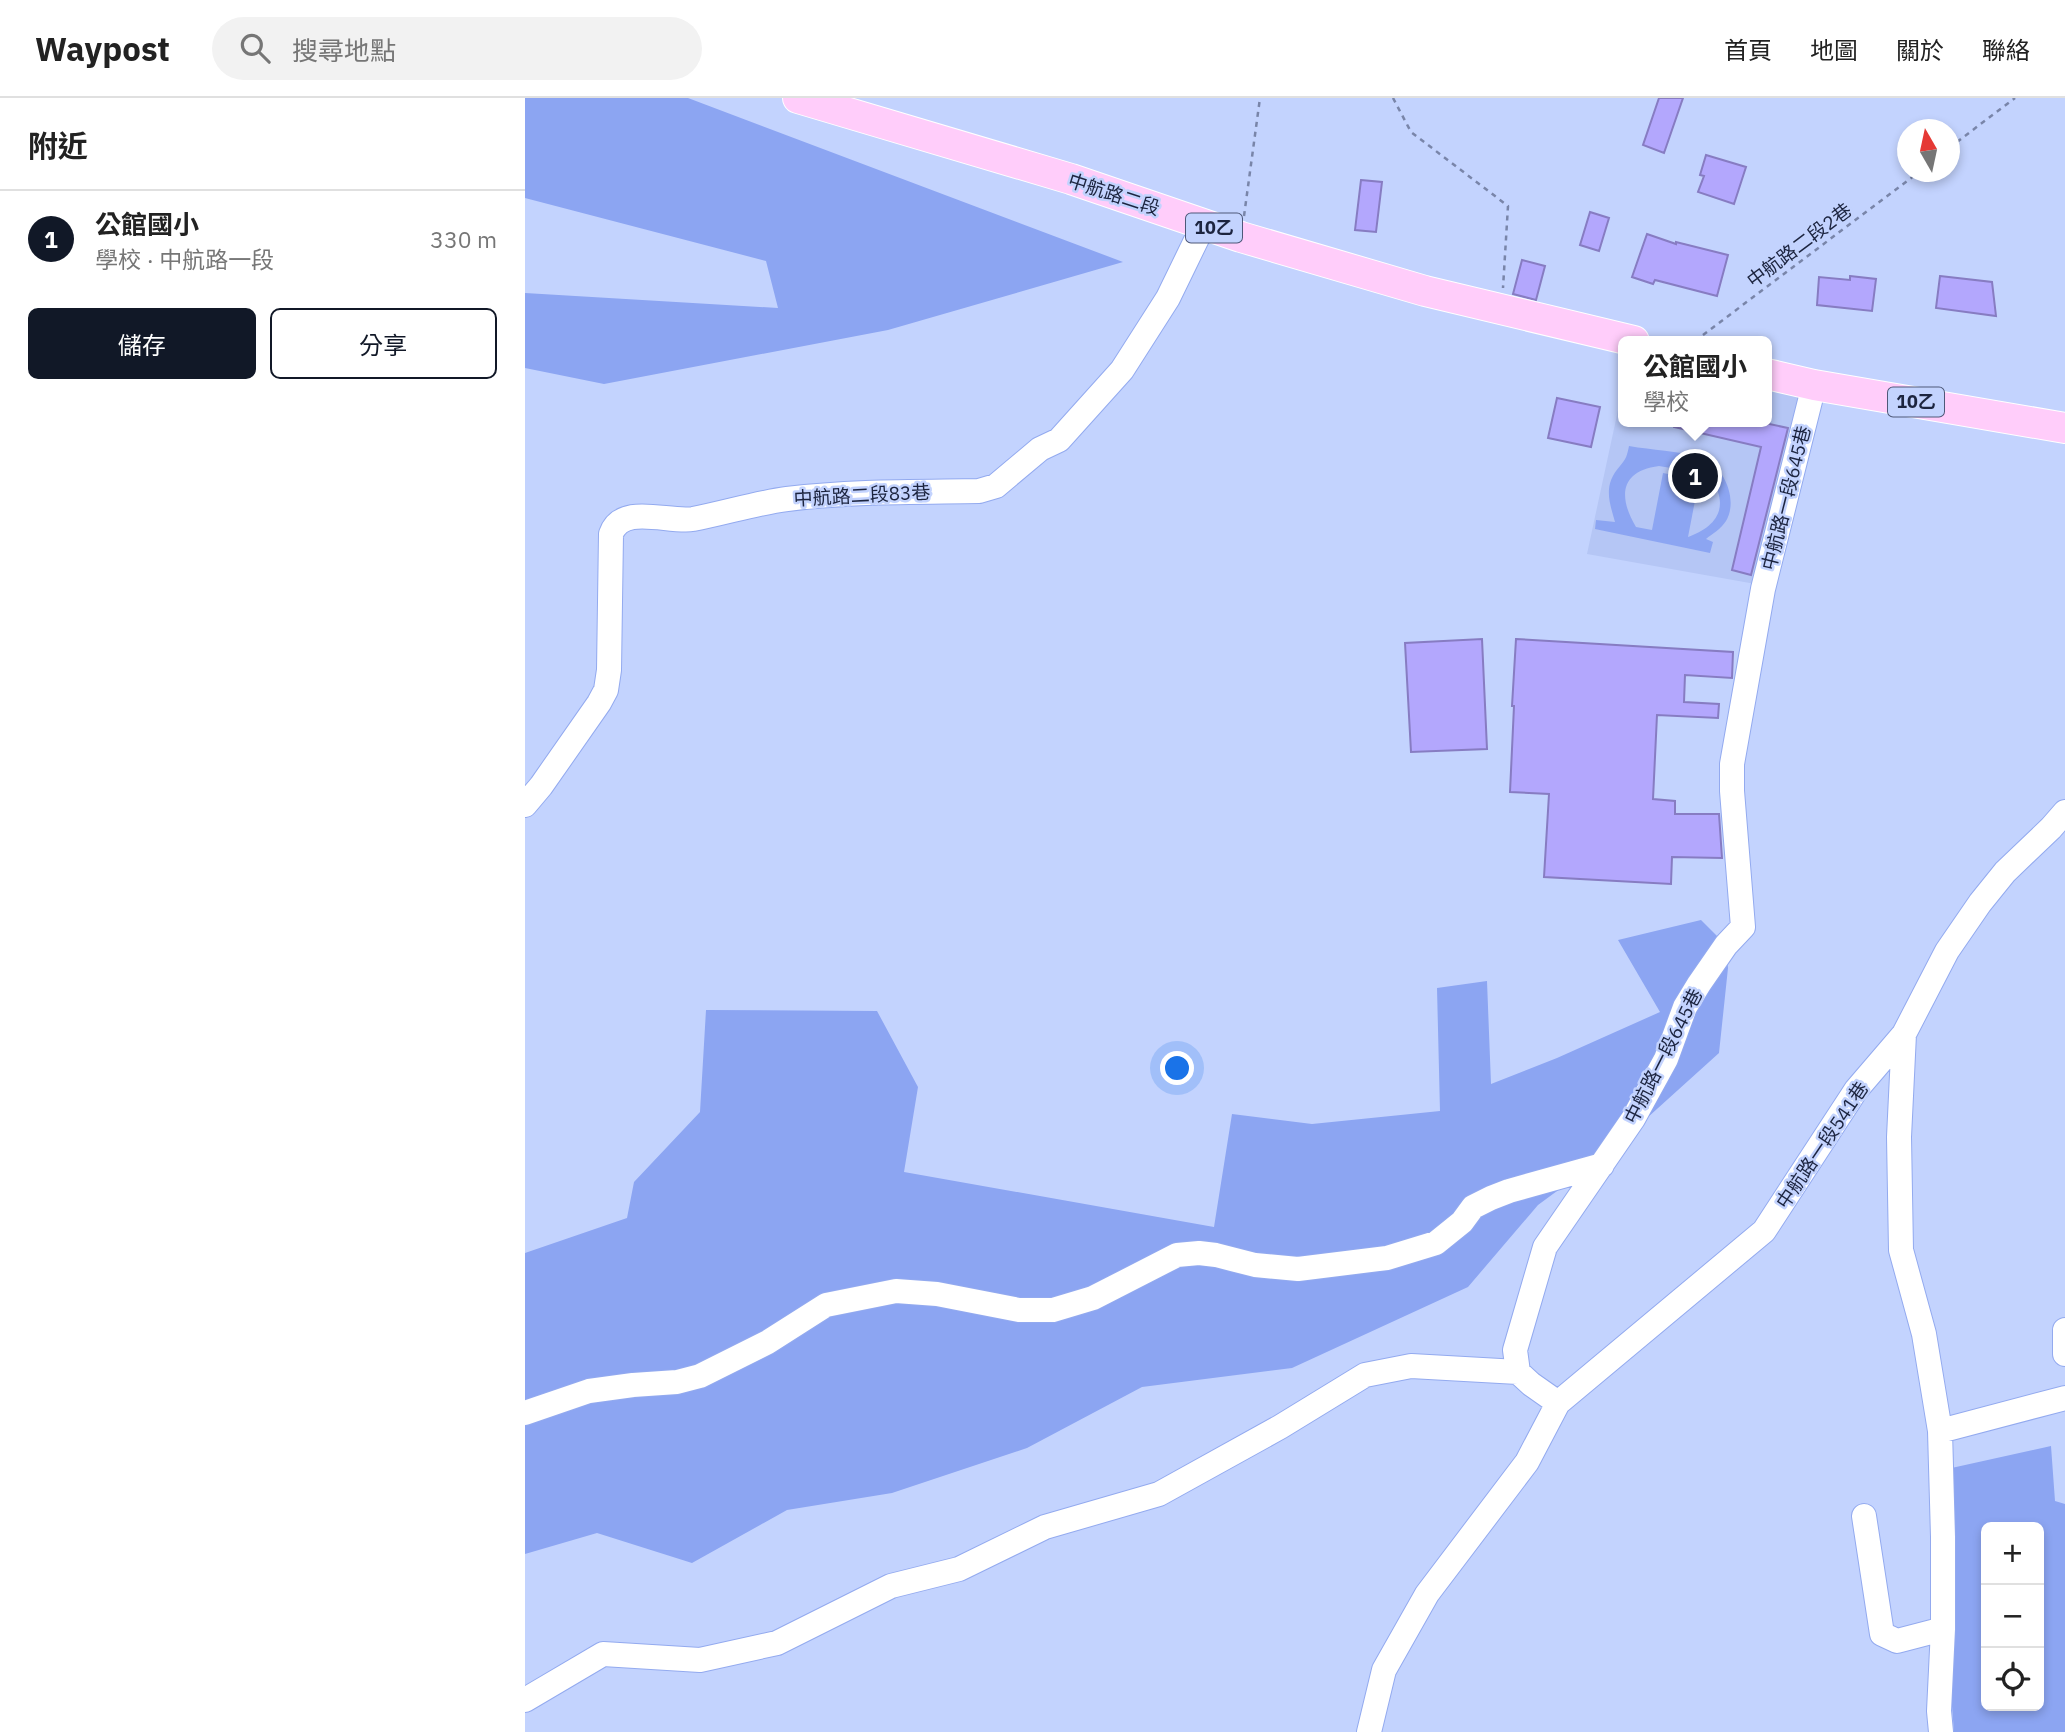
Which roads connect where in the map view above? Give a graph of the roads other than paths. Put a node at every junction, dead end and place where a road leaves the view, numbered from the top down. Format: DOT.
graph roads {
  1 [pos="798,98"];
  2 [pos="1204,224"];
  3 [pos="1618,337"];
  4 [pos="1772,375"];
  5 [pos="1814,385"];
  6 [pos="2065,428"];
  7 [pos="525,805"];
  8 [pos="2065,812"];
  9 [pos="1904,1034"];
  10 [pos="1602,1165"];
  11 [pos="2065,1330"];
  12 [pos="2065,1354"];
  13 [pos="1518,1371"];
  14 [pos="2065,1398"];
  15 [pos="1557,1403"];
  16 [pos="525,1413"];
  17 [pos="1940,1431"];
  18 [pos="1864,1516"];
  19 [pos="1943,1629"];
  20 [pos="525,1700"];
  21 [pos="1369,1732"];
  22 [pos="1941,1732"];
  1 -- 2 [label="main road, 中航路二段 / 10乙"];
  2 -- 3 [label="main road, 中航路二段 / 10乙"];
  2 -- 7 [label="lane, 中航路二段83巷"];
  4 -- 5 [label="main road, 10乙"];
  5 -- 6 [label="main road, 10乙"];
  5 -- 10 [label="lane, 中航路一段645巷"];
  8 -- 9 [label="lane, 中航路一段541巷"];
  9 -- 15 [label="lane, 中航路一段541巷"];
  9 -- 17 [label="lane"];
  10 -- 13 [label="lane, 中航路一段645巷"];
  10 -- 16 [label="lane"];
  11 -- 12 [label="lane"];
  13 -- 15 [label="lane"];
  13 -- 20 [label="lane"];
  14 -- 17 [label="lane"];
  15 -- 21 [label="lane"];
  17 -- 19 [label="lane"];
  18 -- 19 [label="lane"];
  19 -- 22 [label="lane"];
}
